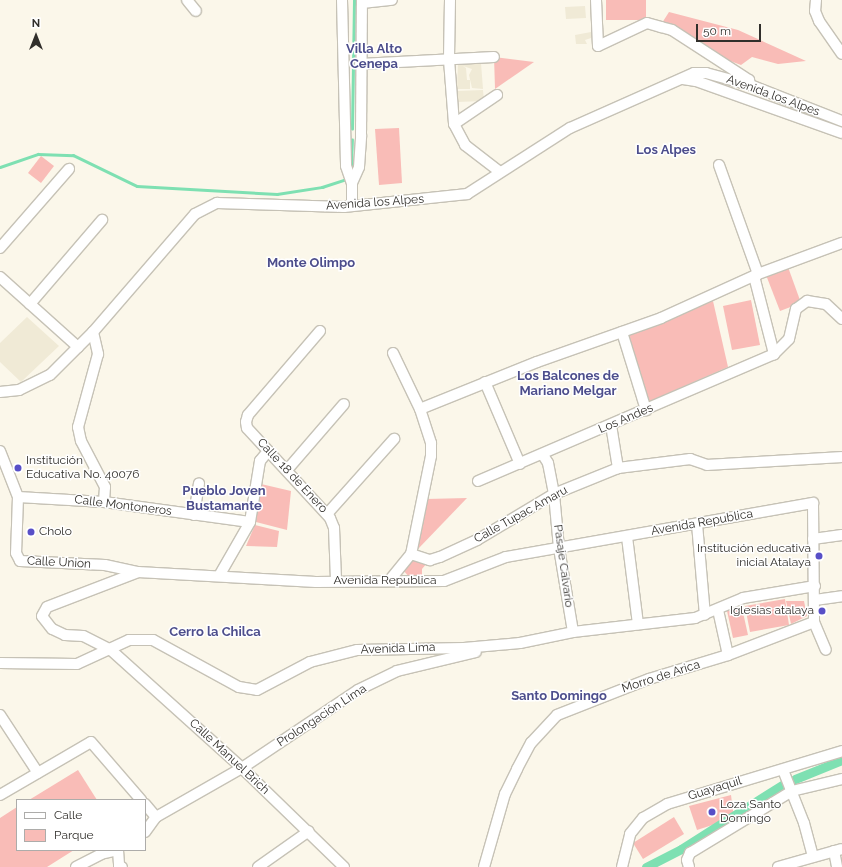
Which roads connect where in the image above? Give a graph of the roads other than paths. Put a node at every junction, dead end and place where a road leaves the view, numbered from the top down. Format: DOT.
graph roads {
  1 [pos="187,0"];
  2 [pos="342,0"];
  3 [pos="392,0"];
  4 [pos="450,0"];
  5 [pos="596,0"];
  6 [pos="816,0"];
  7 [pos="362,1"];
  8 [pos="196,12"];
  9 [pos="842,54"];
  10 [pos="494,58"];
  11 [pos="449,60"];
  12 [pos="360,64"];
  13 [pos="680,79"];
  14 [pos="750,85"];
  15 [pos="497,95"];
  16 [pos="842,121"];
  17 [pos="454,124"];
  18 [pos="842,133"];
  19 [pos="719,165"];
  20 [pos="69,169"];
  21 [pos="500,172"];
  22 [pos="349,177"];
  23 [pos="352,206"];
  24 [pos="102,220"];
  25 [pos="842,243"];
  26 [pos="0,248"];
  27 [pos="756,275"];
  28 [pos="0,277"];
  29 [pos="30,304"];
  30 [pos="842,319"];
  31 [pos="93,332"];
  32 [pos="320,332"];
  33 [pos="622,332"];
  34 [pos="78,347"];
  35 [pos="393,353"];
  36 [pos="774,354"];
  37 [pos="485,382"];
  38 [pos="0,392"];
  39 [pos="344,404"];
  40 [pos="420,409"];
  41 [pos="646,410"];
  42 [pos="611,425"];
  43 [pos="394,439"];
  44 [pos="0,450"];
  45 [pos="268,451"];
  46 [pos="542,455"];
  47 [pos="842,457"];
  48 [pos="520,464"];
  49 [pos="618,468"];
  50 [pos="287,470"];
  51 [pos="478,481"];
  52 [pos="199,483"];
  53 [pos="554,494"];
  54 [pos="18,497"];
  55 [pos="104,502"];
  56 [pos="327,514"];
  57 [pos="194,515"];
  58 [pos="250,522"];
  59 [pos="697,524"];
  60 [pos="842,535"];
  61 [pos="627,537"];
  62 [pos="812,539"];
  63 [pos="559,548"];
  64 [pos="411,554"];
  65 [pos="138,572"];
  66 [pos="219,576"];
  67 [pos="336,581"];
  68 [pos="390,581"];
  69 [pos="815,586"];
  70 [pos="842,596"];
  71 [pos="815,600"];
  72 [pos="718,610"];
  73 [pos="705,615"];
  74 [pos="814,622"];
  75 [pos="638,624"];
  76 [pos="573,632"];
  77 [pos="520,643"];
  78 [pos="112,650"];
  79 [pos="826,650"];
  80 [pos="728,655"];
  81 [pos="0,663"];
  82 [pos="0,715"];
  83 [pos="842,752"];
  84 [pos="242,768"];
  85 [pos="783,770"];
  86 [pos="38,773"];
  87 [pos="842,779"];
  88 [pos="792,791"];
  89 [pos="0,795"];
  90 [pos="140,799"];
  91 [pos="146,805"];
  92 [pos="156,817"];
  93 [pos="146,831"];
  94 [pos="309,831"];
  95 [pos="838,850"];
  96 [pos="114,851"];
  97 [pos="118,851"];
  98 [pos="813,857"];
  99 [pos="76,867"];
  100 [pos="120,867"];
  101 [pos="258,867"];
  102 [pos="344,867"];
  103 [pos="484,867"];
  104 [pos="622,867"];
  105 [pos="689,867"];
  106 [pos="778,867"];
  107 [pos="837,867"];
  1 -- 8 [label="street"];
  2 -- 22 [label="street"];
  3 -- 7 [label="street"];
  4 -- 11 [label="street"];
  5 -- 14 [label="street"];
  6 -- 9 [label="street"];
  7 -- 12 [label="street"];
  10 -- 11 [label="street"];
  11 -- 12 [label="street"];
  11 -- 17 [label="street"];
  12 -- 22 [label="street"];
  13 -- 14 [label="street, Avenida los Alpes"];
  13 -- 18 [label="street, Avenida los Alpes"];
  13 -- 21 [label="street, Avenida los Alpes"];
  14 -- 16 [label="street, Avenida los Alpes"];
  15 -- 17 [label="street"];
  17 -- 21 [label="street"];
  19 -- 27 [label="street"];
  20 -- 26 [label="street"];
  21 -- 23 [label="street, Avenida los Alpes"];
  22 -- 23 [label="street"];
  23 -- 31 [label="street, Avenida los Alpes"];
  24 -- 29 [label="street"];
  25 -- 27 [label="street"];
  27 -- 33 [label="street"];
  27 -- 36 [label="street"];
  28 -- 29 [label="street"];
  29 -- 34 [label="street"];
  30 -- 36 [label="street, Los Andes"];
  31 -- 34 [label="street, Avenida los Alpes"];
  31 -- 55 [label="street"];
  32 -- 45 [label="street, Calle 18 de Enero"];
  33 -- 37 [label="street"];
  33 -- 41 [label="street"];
  34 -- 38 [label="street, Avenida los Alpes"];
  35 -- 40 [label="street"];
  36 -- 41 [label="street, Los Andes"];
  37 -- 40 [label="street"];
  37 -- 48 [label="street"];
  39 -- 50 [label="street"];
  40 -- 64 [label="street"];
  41 -- 42 [label="street, Los Andes"];
  42 -- 46 [label="street, Los Andes"];
  42 -- 49 [label="street"];
  43 -- 56 [label="street"];
  44 -- 54 [label="street"];
  45 -- 50 [label="street, Calle 18 de Enero"];
  45 -- 58 [label="street"];
  46 -- 48 [label="street, Los Andes"];
  46 -- 53 [label="street, Pasaje Calvario"];
  47 -- 49 [label="street, Calle Tupac Amaru"];
  48 -- 51 [label="street, Los Andes"];
  49 -- 53 [label="street, Calle Tupac Amaru"];
  50 -- 56 [label="street, Calle 18 de Enero"];
  52 -- 57 [label="street"];
  53 -- 63 [label="street, Pasaje Calvario"];
  53 -- 64 [label="street, Calle Tupac Amaru"];
  54 -- 55 [label="street, Calle Montoneros"];
  54 -- 65 [label="street, Calle Union"];
  55 -- 57 [label="street, Calle Montoneros"];
  56 -- 67 [label="street, Calle 18 de Enero"];
  57 -- 58 [label="street, Calle Montoneros"];
  58 -- 66 [label="street"];
  59 -- 61 [label="street, Avenida Republica"];
  59 -- 62 [label="street, Avenida Republica"];
  59 -- 73 [label="street"];
  60 -- 62 [label="street"];
  61 -- 63 [label="street, Avenida Republica"];
  61 -- 75 [label="street"];
  62 -- 69 [label="street"];
  63 -- 68 [label="street, Avenida Republica"];
  63 -- 76 [label="street, Pasaje Calvario"];
  64 -- 68 [label="street"];
  65 -- 66 [label="street, Avenida Republica"];
  65 -- 78 [label="street, Avenida Republica"];
  66 -- 67 [label="street, Avenida Republica"];
  67 -- 68 [label="street, Avenida Republica"];
  69 -- 71 [label="street"];
  69 -- 72 [label="street, Avenida Lima"];
  70 -- 71 [label="street"];
  71 -- 74 [label="street"];
  72 -- 73 [label="street, Avenida Lima"];
  72 -- 80 [label="street"];
  73 -- 75 [label="street, Avenida Lima"];
  74 -- 79 [label="street"];
  74 -- 80 [label="street, Morro de Arica"];
  75 -- 76 [label="street, Avenida Lima"];
  76 -- 77 [label="street, Avenida Lima"];
  77 -- 78 [label="street, Avenida Lima"];
  77 -- 84 [label="street, Prolongación Lima"];
  78 -- 81 [label="street, Avenida Lima"];
  78 -- 84 [label="street, Calle Manuel Brich"];
  80 -- 103 [label="street, Morro de Arica"];
  82 -- 86 [label="street"];
  83 -- 85 [label="street, Guayaquil"];
  84 -- 92 [label="street, Prolongación Lima"];
  84 -- 94 [label="street, Calle Manuel Brich"];
  85 -- 88 [label="street"];
  85 -- 104 [label="street, Guayaquil"];
  86 -- 89 [label="street"];
  86 -- 90 [label="street"];
  87 -- 88 [label="street"];
  88 -- 98 [label="street"];
  88 -- 105 [label="street"];
  91 -- 92 [label="street"];
  92 -- 93 [label="street, Prolongación Lima"];
  94 -- 101 [label="street"];
  94 -- 102 [label="street, Calle Manuel Brich"];
  95 -- 98 [label="street"];
  95 -- 107 [label="street"];
  96 -- 99 [label="street"];
  97 -- 100 [label="street"];
  98 -- 106 [label="street"];
}
